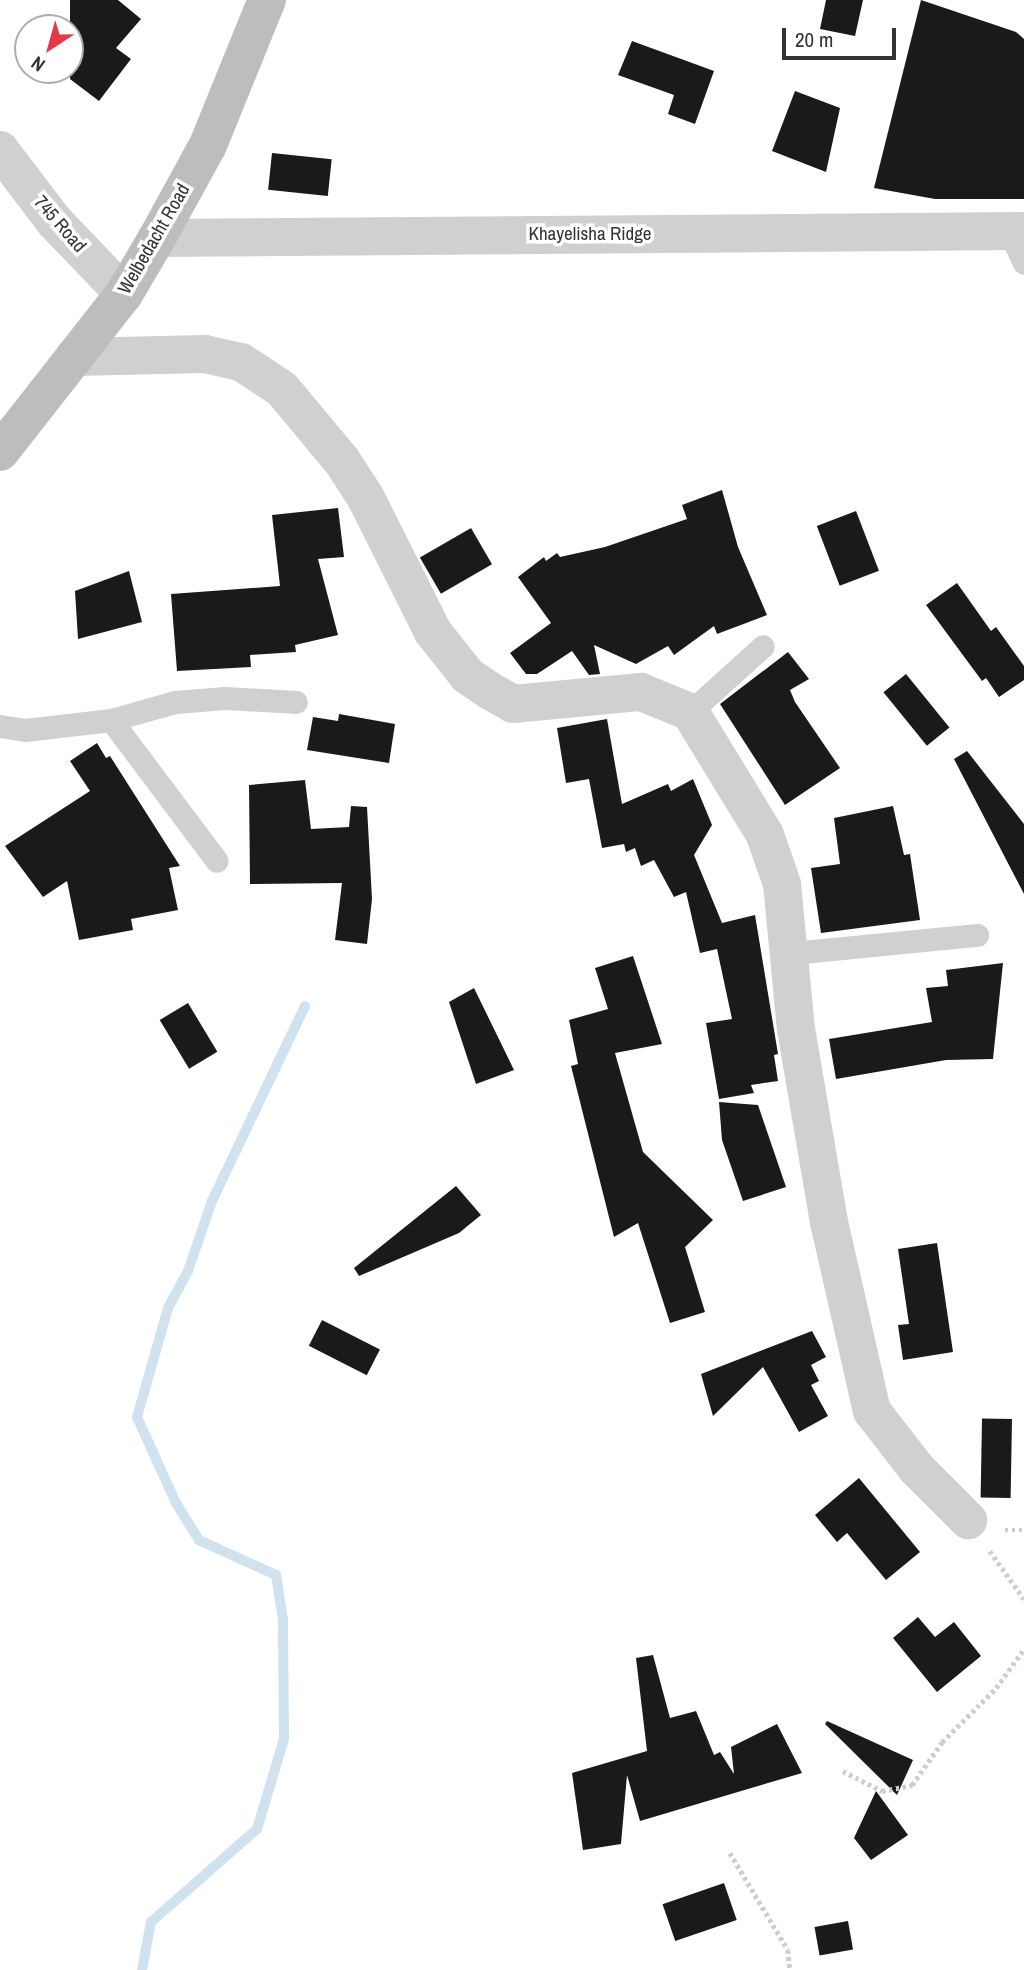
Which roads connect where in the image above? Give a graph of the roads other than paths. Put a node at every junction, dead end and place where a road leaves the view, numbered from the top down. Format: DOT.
graph roads {
  1 [pos="267,0"];
  2 [pos="0,150"];
  3 [pos="157,238"];
  4 [pos="1019,242"];
  5 [pos="124,294"];
  6 [pos="74,358"];
  7 [pos="0,452"];
  8 [pos="763,646"];
  9 [pos="296,702"];
  10 [pos="690,712"];
  11 [pos="111,720"];
  12 [pos="0,726"];
  13 [pos="217,861"];
  14 [pos="977,935"];
  15 [pos="792,953"];
  16 [pos="968,1520"];
  1 -- 3 [label="street, Welbedacht Road"];
  2 -- 5 [label="street, 745 Road"];
  3 -- 4 [label="street, Khayelisha Ridge"];
  3 -- 5 [label="street, Welbedacht Road"];
  5 -- 6 [label="street, Welbedacht Road"];
  6 -- 7 [label="street, Welbedacht Road"];
  6 -- 10 [label="street"];
  8 -- 10 [label="lane"];
  9 -- 11 [label="lane"];
  10 -- 15 [label="street"];
  11 -- 12 [label="lane"];
  11 -- 13 [label="lane"];
  14 -- 15 [label="lane"];
  15 -- 16 [label="street"];
}
